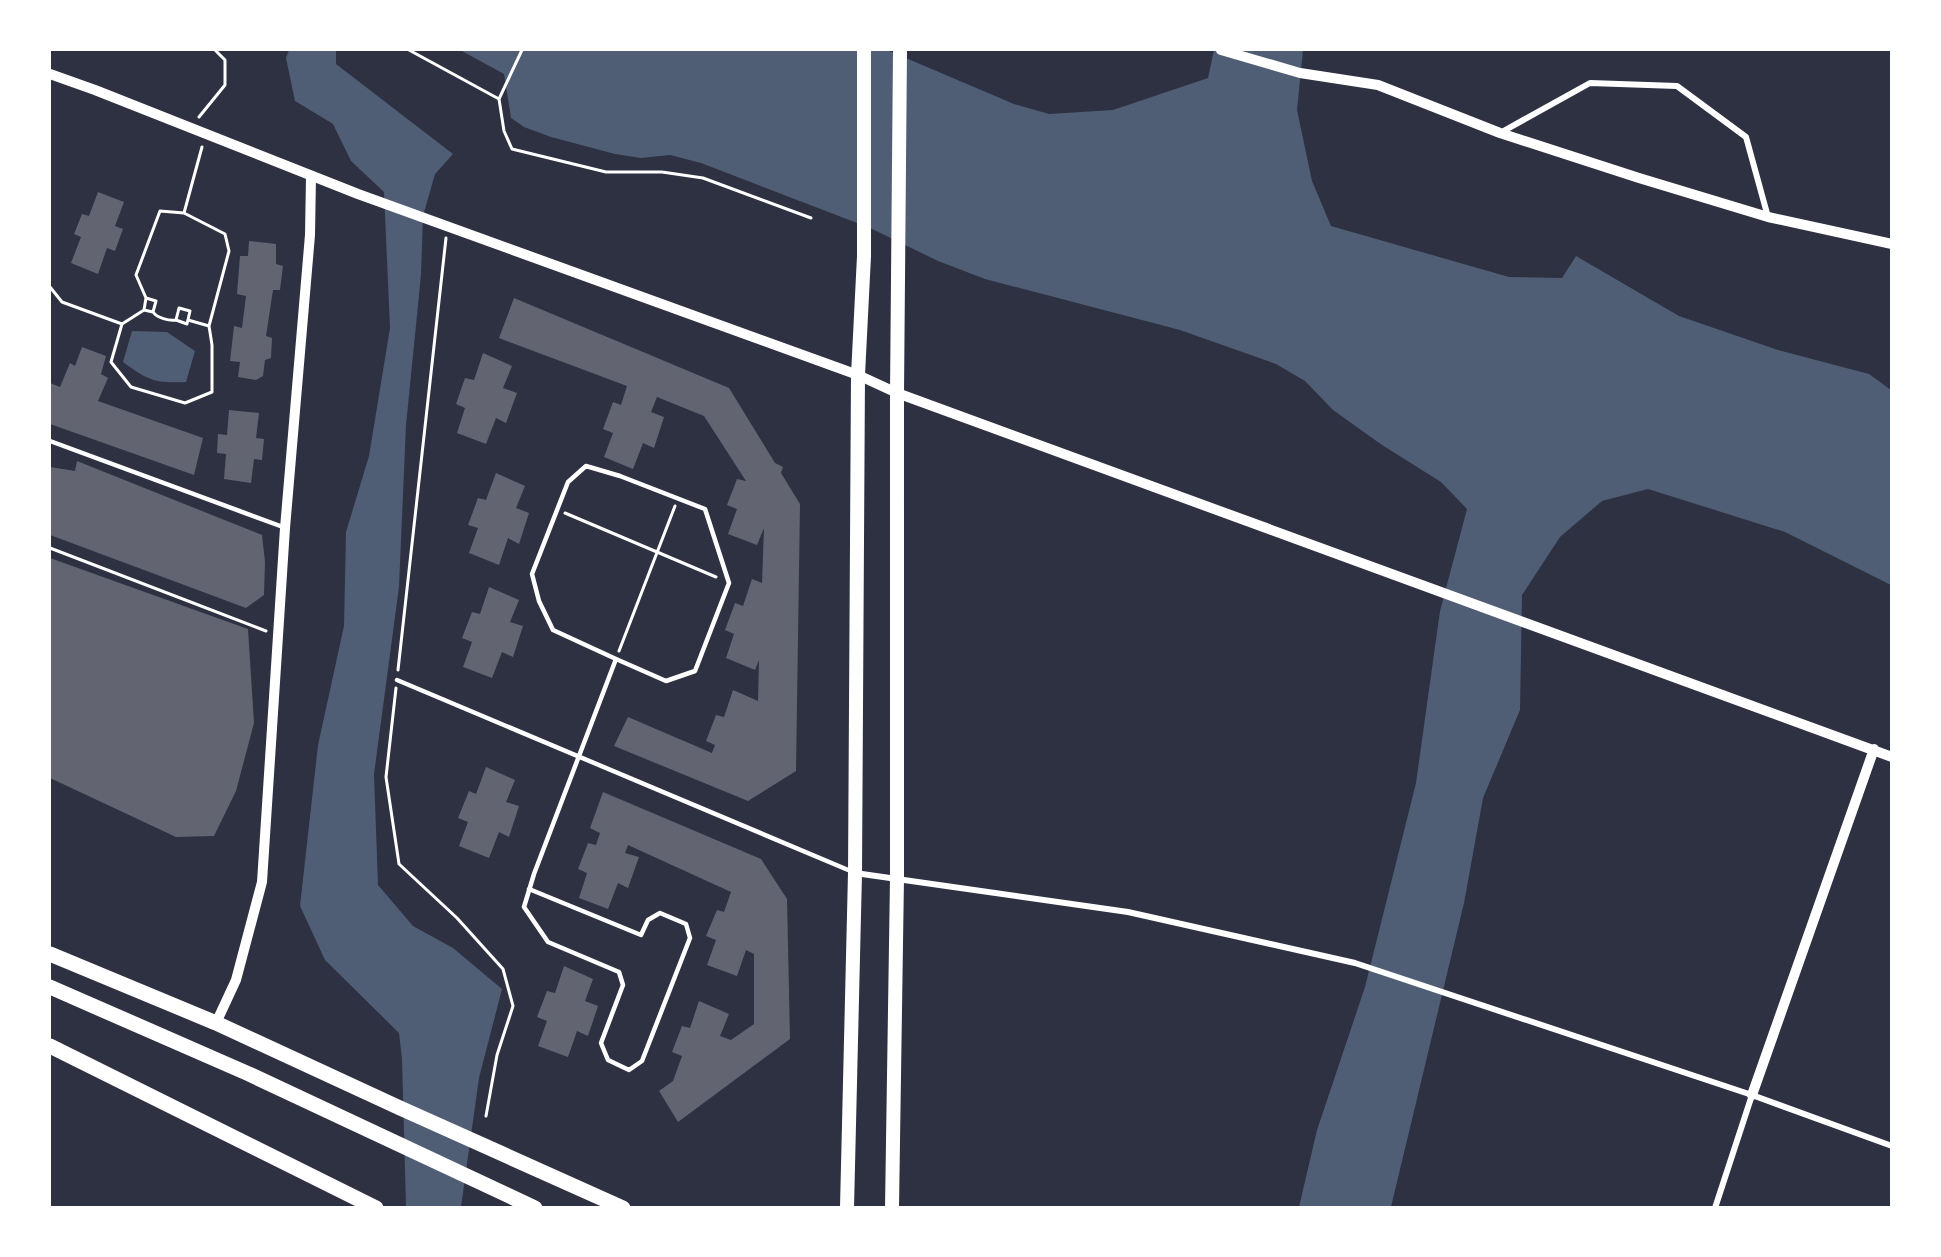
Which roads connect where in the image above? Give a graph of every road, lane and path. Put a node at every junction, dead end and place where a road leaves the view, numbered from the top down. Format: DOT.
graph roads {
  1 [pos="215,50"];
  2 [pos="409,50"];
  3 [pos="522,50"];
  4 [pos="864,50"];
  5 [pos="900,50"];
  6 [pos="1221,50"];
  7 [pos="50,74"];
  8 [pos="499,99"];
  9 [pos="190,128"];
  10 [pos="1500,133"];
  11 [pos="205,134"];
  12 [pos="311,176"];
  13 [pos="184,213"];
  14 [pos="1768,217"];
  15 [pos="811,218"];
  16 [pos="1892,244"];
  17 [pos="50,287"];
  18 [pos="146,298"];
  19 [pos="144,310"];
  20 [pos="153,312"];
  21 [pos="176,320"];
  22 [pos="188,320"];
  23 [pos="122,324"];
  24 [pos="209,326"];
  25 [pos="858,375"];
  26 [pos="897,393"];
  27 [pos="50,441"];
  28 [pos="677,499"];
  29 [pos="557,510"];
  30 [pos="285,528"];
  31 [pos="50,548"];
  32 [pos="657,551"];
  33 [pos="729,583"];
  34 [pos="279,636"];
  35 [pos="616,659"];
  36 [pos="397,680"];
  37 [pos="1874,749"];
  38 [pos="578,756"];
  39 [pos="1892,757"];
  40 [pos="855,873"];
  41 [pos="897,878"];
  42 [pos="530,889"];
  43 [pos="50,952"];
  44 [pos="50,987"];
  45 [pos="216,1023"];
  46 [pos="50,1046"];
  47 [pos="1752,1095"];
  48 [pos="1892,1146"];
  49 [pos="376,1207"];
  50 [pos="535,1208"];
  51 [pos="600,1208"];
  52 [pos="623,1208"];
  53 [pos="847,1208"];
  54 [pos="892,1208"];
  55 [pos="1715,1208"];
  1 -- 9 [label="path"];
  2 -- 8 [label="path"];
  3 -- 8 [label="path"];
  4 -- 25 [label="main road"];
  5 -- 26 [label="main road"];
  6 -- 10 [label="street"];
  7 -- 9 [label="street"];
  8 -- 15 [label="path"];
  9 -- 11 [label="street"];
  10 -- 14 [label="street"];
  10 -- 14 [label="street"];
  11 -- 12 [label="street"];
  11 -- 13 [label="path"];
  12 -- 25 [label="street"];
  12 -- 30 [label="street"];
  13 -- 18 [label="path"];
  13 -- 24 [label="path"];
  14 -- 16 [label="street"];
  17 -- 23 [label="path"];
  18 -- 19 [label="path"];
  18 -- 20 [label="path"];
  19 -- 20 [label="path"];
  19 -- 23 [label="path"];
  20 -- 21 [label="path"];
  21 -- 22 [label="path"];
  21 -- 22 [label="path"];
  22 -- 24 [label="path"];
  23 -- 24 [label="path"];
  25 -- 26 [label="street"];
  25 -- 40 [label="main road"];
  26 -- 37 [label="street"];
  26 -- 41 [label="main road"];
  27 -- 30 [label="lane"];
  28 -- 29 [label="lane"];
  28 -- 32 [label="path"];
  28 -- 33 [label="lane"];
  29 -- 32 [label="path"];
  29 -- 35 [label="lane"];
  30 -- 34 [label="street"];
  31 -- 34 [label="path"];
  32 -- 33 [label="path"];
  32 -- 35 [label="path"];
  33 -- 35 [label="lane"];
  34 -- 45 [label="street"];
  35 -- 38 [label="lane"];
  36 -- 38 [label="lane"];
  37 -- 39 [label="street"];
  37 -- 47 [label="street"];
  38 -- 40 [label="lane"];
  38 -- 42 [label="lane"];
  40 -- 41 [label="street"];
  40 -- 53 [label="main road"];
  41 -- 47 [label="street"];
  41 -- 54 [label="main road"];
  42 -- 42 [label="lane"];
  43 -- 45 [label="highway"];
  43 -- 51 [label="highway"];
  44 -- 50 [label="highway"];
  45 -- 52 [label="highway"];
  46 -- 49 [label="highway"];
  47 -- 48 [label="street"];
  47 -- 55 [label="street"];
}
